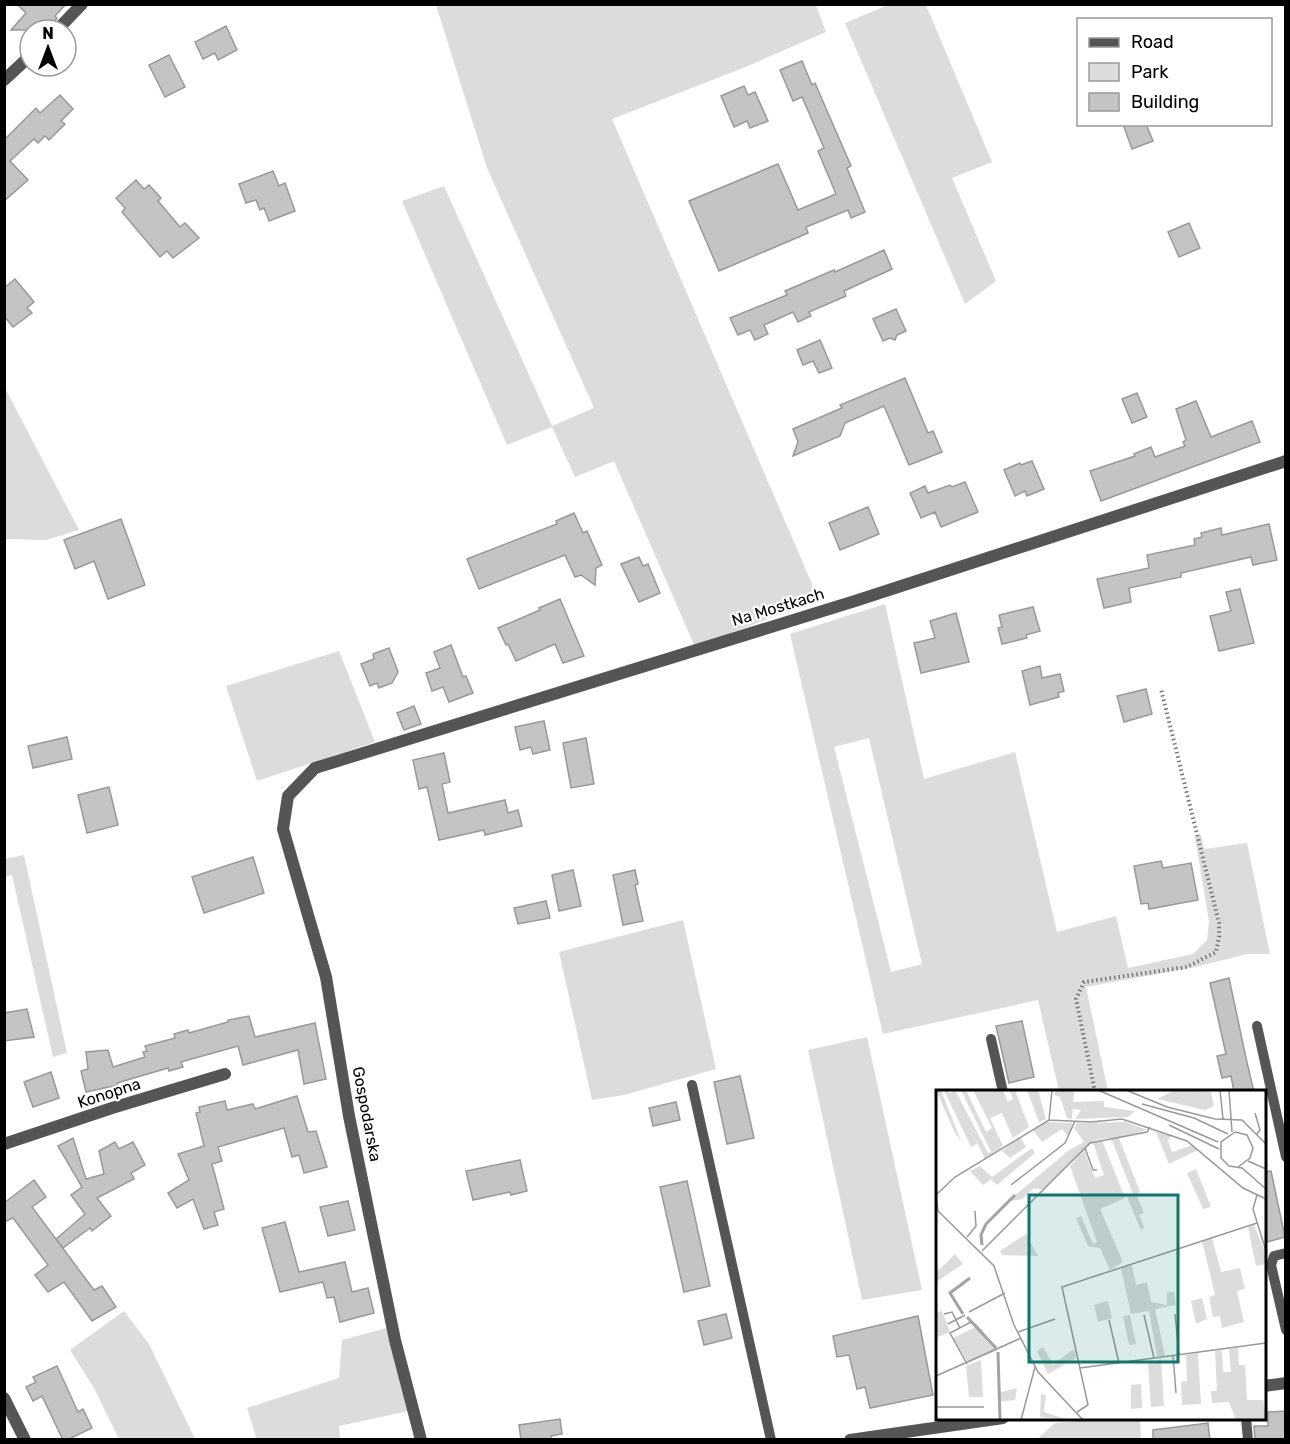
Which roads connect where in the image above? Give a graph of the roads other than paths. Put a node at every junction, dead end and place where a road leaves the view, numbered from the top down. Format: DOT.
graph roads {
  1 [pos="82,4"];
  2 [pos="69,18"];
  3 [pos="18,67"];
  4 [pos="4,80"];
  5 [pos="1286,461"];
  6 [pos="288,796"];
  7 [pos="1257,1026"];
  8 [pos="991,1039"];
  9 [pos="225,1074"];
  10 [pos="692,1085"];
  11 [pos="1003,1090"];
  12 [pos="4,1144"];
  13 [pos="1286,1157"];
  14 [pos="1286,1253"];
  15 [pos="1286,1330"];
  16 [pos="1286,1383"];
  17 [pos="1266,1386"];
  18 [pos="4,1398"];
  19 [pos="996,1420"];
  20 [pos="1246,1420"];
  21 [pos="25,1440"];
  22 [pos="421,1440"];
  23 [pos="771,1440"];
  24 [pos="850,1440"];
  25 [pos="1248,1440"];
  1 -- 2 [label="street"];
  3 -- 4 [label="street"];
  5 -- 6 [label="street, Na Mostkach"];
  6 -- 22 [label="street, Gospodarska"];
  7 -- 13 [label="lane"];
  8 -- 11 [label="lane"];
  9 -- 12 [label="street, Konopna"];
  10 -- 23 [label="lane"];
  14 -- 15 [label="lane"];
  16 -- 17 [label="street"];
  18 -- 21 [label="street"];
  19 -- 24 [label="street"];
  20 -- 25 [label="lane"];
}
